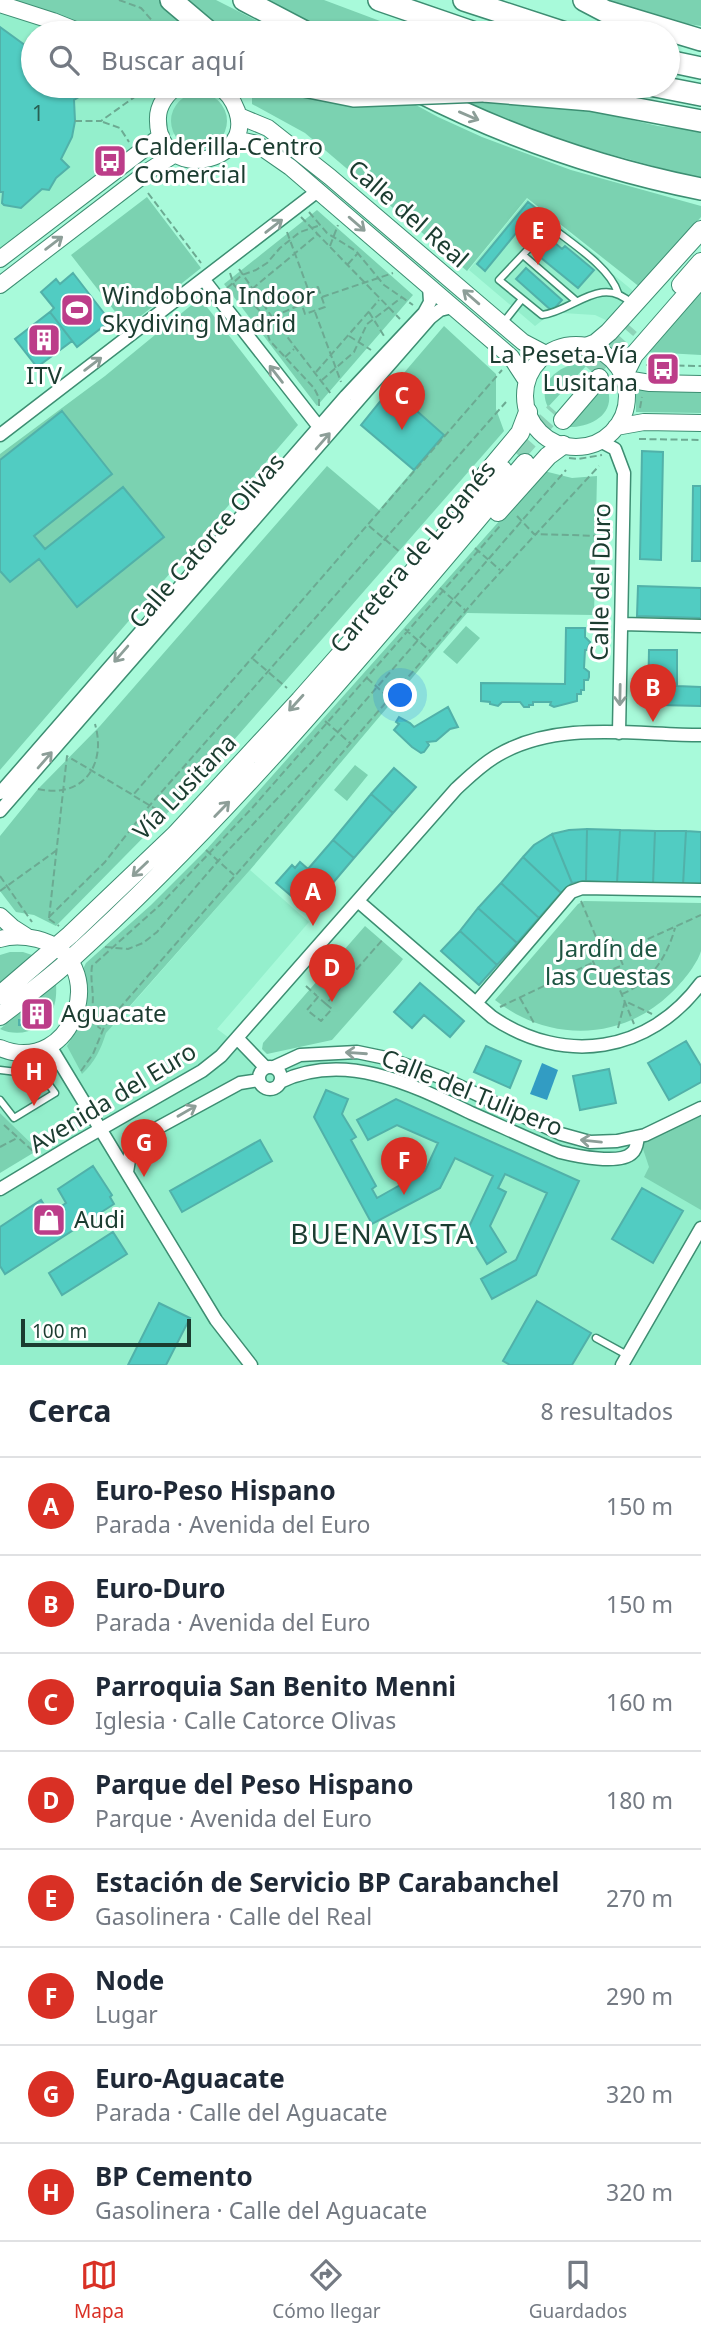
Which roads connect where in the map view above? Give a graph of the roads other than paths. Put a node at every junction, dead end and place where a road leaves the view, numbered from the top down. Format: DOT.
graph roads {
  1 [pos="171,0"];
  2 [pos="243,0"];
  3 [pos="379,0"];
  4 [pos="464,0"];
  5 [pos="584,0"];
  6 [pos="5,9"];
  7 [pos="44,21"];
  8 [pos="196,21"];
  9 [pos="284,21"];
  10 [pos="440,21"];
  11 [pos="528,21"];
  12 [pos="640,21"];
  13 [pos="680,33"];
  14 [pos="701,40"];
  15 [pos="680,64"];
  16 [pos="701,68"];
  17 [pos="680,91"];
  18 [pos="701,95"];
  19 [pos="164,98"];
  20 [pos="231,98"];
  21 [pos="432,98"];
  22 [pos="569,98"];
  23 [pos="239,116"];
  24 [pos="701,123"];
  25 [pos="161,136"];
  26 [pos="235,139"];
  27 [pos="175,154"];
  28 [pos="701,189"];
  29 [pos="318,190"];
  30 [pos="701,230"];
  31 [pos="701,242"];
  32 [pos="523,255"];
  33 [pos="0,258"];
  34 [pos="701,262"];
  35 [pos="205,274"];
  36 [pos="701,278"];
  37 [pos="0,285"];
  38 [pos="429,286"];
  39 [pos="618,293"];
  40 [pos="522,299"];
  41 [pos="575,300"];
  42 [pos="634,306"];
  43 [pos="452,307"];
  44 [pos="502,324"];
  45 [pos="586,346"];
  46 [pos="544,353"];
  47 [pos="595,374"];
  48 [pos="625,377"];
  49 [pos="526,380"];
  50 [pos="701,384"];
  51 [pos="528,412"];
  52 [pos="559,416"];
  53 [pos="701,423"];
  54 [pos="319,427"];
  55 [pos="616,428"];
  56 [pos="0,435"];
  57 [pos="603,447"];
  58 [pos="562,451"];
  59 [pos="622,624"];
  60 [pos="701,626"];
  61 [pos="341,652"];
  62 [pos="338,683"];
  63 [pos="619,733"];
  64 [pos="701,735"];
  65 [pos="0,793"];
  66 [pos="0,811"];
  67 [pos="701,890"];
  68 [pos="359,902"];
  69 [pos="0,916"];
  70 [pos="30,930"];
  71 [pos="0,939"];
  72 [pos="55,947"];
  73 [pos="69,961"];
  74 [pos="701,983"];
  75 [pos="0,995"];
  76 [pos="476,1003"];
  77 [pos="0,1016"];
  78 [pos="238,1039"];
  79 [pos="50,1046"];
  80 [pos="0,1048"];
  81 [pos="270,1067"];
  82 [pos="0,1070"];
  83 [pos="259,1080"];
  84 [pos="280,1082"];
  85 [pos="0,1100"];
  86 [pos="701,1108"];
  87 [pos="101,1130"];
  88 [pos="638,1137"];
  89 [pos="127,1173"];
  90 [pos="0,1189"];
  91 [pos="701,1228"];
  92 [pos="596,1338"];
  93 [pos="624,1360"];
  94 [pos="251,1365"];
  1 -- 8 [label="highway"];
  2 -- 9 [label="highway"];
  3 -- 10 [label="highway"];
  4 -- 11 [label="highway"];
  5 -- 12 [label="highway"];
  6 -- 7 [label="street"];
  13 -- 14 [label="highway"];
  15 -- 16 [label="highway"];
  17 -- 18 [label="highway"];
  19 -- 25 [label="street"];
  20 -- 23 [label="street"];
  21 -- 28 [label="highway, one-way"];
  22 -- 24 [label="highway, bridge"];
  23 -- 26 [label="street"];
  44 -- 23 [label="street, Calle del Real, one-way"];
  25 -- 27 [label="street"];
  25 -- 33 [label="street"];
  26 -- 27 [label="street"];
  26 -- 29 [label="street, Calle del Real"];
  37 -- 27 [label="street, one-way"];
  35 -- 29 [label="street, one-way"];
  29 -- 38 [label="street, Calle del Real, one-way"];
  30 -- 42 [label="main road"];
  31 -- 34 [label="main road"];
  32 -- 39 [label="lane"];
  32 -- 40 [label="lane"];
  32 -- 41 [label="lane"];
  54 -- 35 [label="street, one-way"];
  56 -- 35 [label="street, one-way"];
  36 -- 48 [label="main road"];
  38 -- 43 [label="street, Calle del Real"];
  38 -- 54 [label="street, Calle Catorce Olivas"];
  39 -- 41 [label="lane"];
  39 -- 42 [label="lane"];
  40 -- 41 [label="lane"];
  40 -- 44 [label="lane"];
  42 -- 45 [label="main road"];
  43 -- 49 [label="street, Calle del Real"];
  66 -- 43 [label="street, Calle Catorce Olivas, one-way"];
  44 -- 46 [label="street, Calle del Real"];
  45 -- 46 [label="street"];
  45 -- 48 [label="street"];
  46 -- 49 [label="street"];
  47 -- 52 [label="main road"];
  48 -- 50 [label="street"];
  48 -- 55 [label="street"];
  49 -- 51 [label="street"];
  51 -- 58 [label="street"];
  51 -- 61 [label="main road"];
  53 -- 55 [label="street"];
  54 -- 65 [label="street, Calle Catorce Olivas, one-way"];
  55 -- 57 [label="street"];
  57 -- 58 [label="street"];
  57 -- 59 [label="street, Calle del Duro"];
  58 -- 62 [label="main road"];
  59 -- 60 [label="street"];
  59 -- 63 [label="street, Calle del Duro, one-way"];
  61 -- 62 [label="main road, Carretera de Leganés"];
  61 -- 72 [label="main road, Vía Lusitana, one-way"];
  73 -- 62 [label="main road, Vía Lusitana, one-way"];
  63 -- 64 [label="street, Avenida del Euro"];
  63 -- 68 [label="street, Avenida del Euro"];
  67 -- 76 [label="street"];
  68 -- 76 [label="street"];
  68 -- 78 [label="street, Avenida del Euro"];
  69 -- 70 [label="street"];
  70 -- 71 [label="street"];
  70 -- 72 [label="street"];
  72 -- 73 [label="street"];
  72 -- 75 [label="main road, Vía Lusitana"];
  73 -- 77 [label="main road, Vía Lusitana"];
  73 -- 79 [label="street"];
  74 -- 76 [label="street"];
  78 -- 81 [label="street"];
  78 -- 87 [label="street, Avenida del Euro"];
  79 -- 80 [label="street"];
  79 -- 87 [label="street"];
  81 -- 83 [label="street"];
  81 -- 84 [label="street"];
  88 -- 81 [label="street, Calle del Tulipero, one-way"];
  82 -- 85 [label="lane"];
  83 -- 84 [label="street"];
  89 -- 83 [label="street, one-way"];
  84 -- 88 [label="street, Calle del Tulipero"];
  86 -- 88 [label="street, Calle del Tulipero"];
  87 -- 89 [label="street"];
  87 -- 90 [label="street, Avenida del Euro"];
  89 -- 94 [label="street"];
  91 -- 93 [label="street"];
  92 -- 93 [label="lane"];
}
